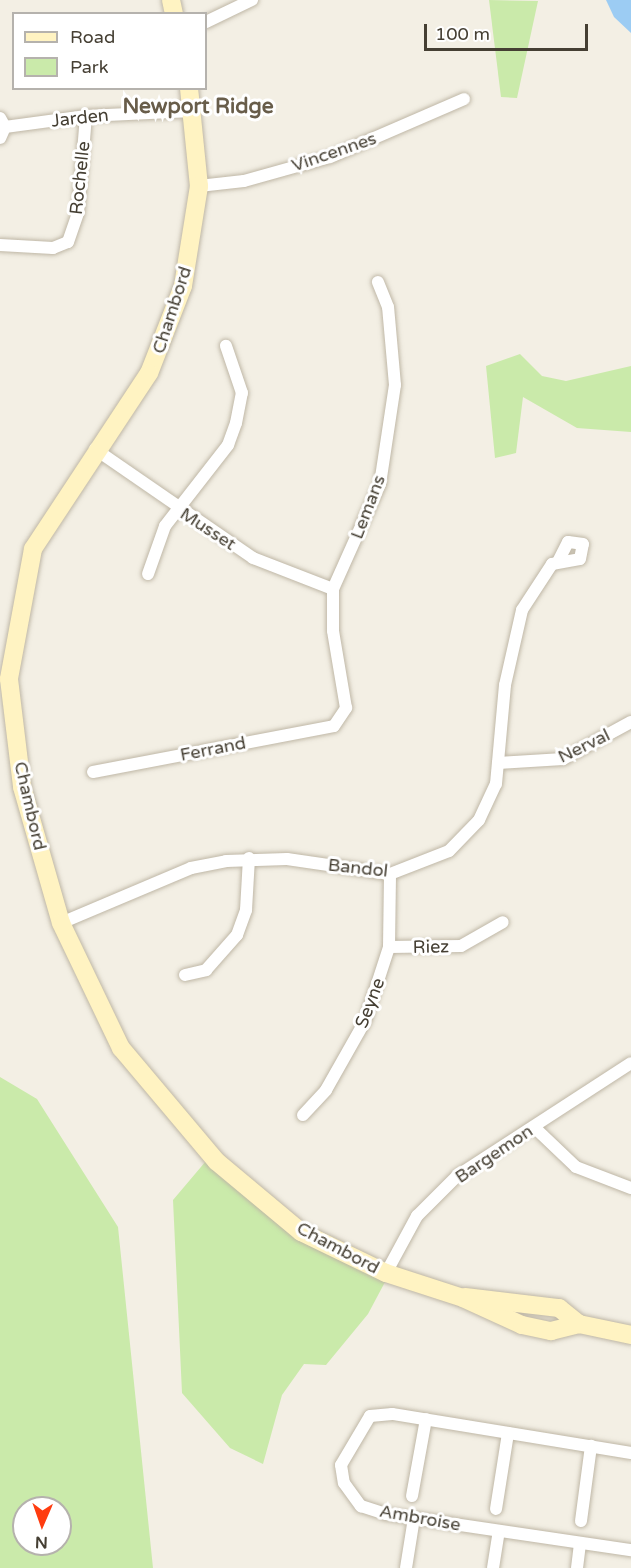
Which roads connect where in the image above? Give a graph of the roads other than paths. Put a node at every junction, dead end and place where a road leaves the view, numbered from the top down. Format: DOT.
graph roads {
  1 [pos="252,0"];
  2 [pos="207,22"];
  3 [pos="189,90"];
  4 [pos="464,99"];
  5 [pos="192,111"];
  6 [pos="86,116"];
  7 [pos="2,128"];
  8 [pos="199,186"];
  9 [pos="0,245"];
  10 [pos="378,282"];
  11 [pos="226,346"];
  12 [pos="95,449"];
  13 [pos="177,509"];
  14 [pos="558,562"];
  15 [pos="148,574"];
  16 [pos="333,590"];
  17 [pos="631,722"];
  18 [pos="334,726"];
  19 [pos="498,763"];
  20 [pos="93,772"];
  21 [pos="249,858"];
  22 [pos="390,874"];
  23 [pos="503,922"];
  24 [pos="61,923"];
  25 [pos="389,947"];
  26 [pos="185,975"];
  27 [pos="631,1063"];
  28 [pos="303,1115"];
  29 [pos="534,1127"];
  30 [pos="631,1188"];
  31 [pos="386,1273"];
  32 [pos="464,1298"];
  33 [pos="523,1301"];
  34 [pos="575,1319"];
  35 [pos="519,1323"];
  36 [pos="631,1335"];
  37 [pos="426,1419"];
  38 [pos="508,1433"];
  39 [pos="591,1446"];
  40 [pos="631,1453"];
  41 [pos="412,1496"];
  42 [pos="496,1509"];
  43 [pos="414,1518"];
  44 [pos="581,1521"];
  45 [pos="499,1531"];
  46 [pos="580,1543"];
  47 [pos="631,1550"];
  48 [pos="406,1568"];
  49 [pos="493,1568"];
  50 [pos="577,1568"];
  1 -- 2 [label="street"];
  3 -- 5 [label="street, Chambord"];
  4 -- 8 [label="street, Vincennes"];
  5 -- 6 [label="street, Jarden"];
  5 -- 8 [label="street, Chambord"];
  6 -- 7 [label="street, Jarden"];
  6 -- 9 [label="street, Rochelle"];
  8 -- 12 [label="street, Chambord"];
  10 -- 16 [label="street, Lemans"];
  11 -- 13 [label="street"];
  12 -- 13 [label="street, Musset"];
  12 -- 24 [label="street, Chambord"];
  13 -- 15 [label="street"];
  13 -- 16 [label="street, Musset"];
  14 -- 19 [label="street, Bandol"];
  16 -- 18 [label="street, Lemans"];
  17 -- 19 [label="street, Nerval"];
  18 -- 20 [label="street, Ferrand"];
  19 -- 22 [label="street, Bandol"];
  21 -- 22 [label="street, Bandol"];
  21 -- 24 [label="street, Bandol"];
  21 -- 26 [label="street"];
  22 -- 25 [label="street, Seyne"];
  23 -- 25 [label="street, Riez"];
  24 -- 31 [label="street, Chambord"];
  25 -- 28 [label="street, Seyne"];
  27 -- 29 [label="street, Bargemon"];
  29 -- 30 [label="street"];
  29 -- 31 [label="street, Bargemon"];
  31 -- 32 [label="street, Chambord"];
  32 -- 33 [label="street, Chambord"];
  32 -- 35 [label="street, Chambord"];
  33 -- 34 [label="street, Chambord"];
  33 -- 35 [label="street"];
  34 -- 35 [label="street, Chambord"];
  34 -- 36 [label="street, Chambord"];
  37 -- 38 [label="street, Ambroise"];
  37 -- 41 [label="street"];
  37 -- 43 [label="street, Ambroise"];
  38 -- 39 [label="street, Ambroise"];
  38 -- 42 [label="street"];
  39 -- 40 [label="street, Ambroise"];
  39 -- 44 [label="street"];
  43 -- 45 [label="street, Ambroise"];
  43 -- 48 [label="street"];
  45 -- 46 [label="street, Ambroise"];
  45 -- 49 [label="street"];
  46 -- 47 [label="street, Ambroise"];
  46 -- 50 [label="street"];
}
